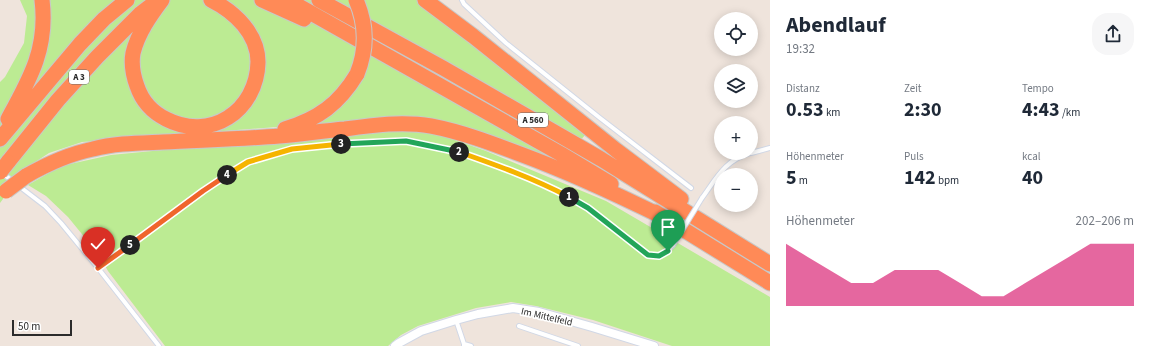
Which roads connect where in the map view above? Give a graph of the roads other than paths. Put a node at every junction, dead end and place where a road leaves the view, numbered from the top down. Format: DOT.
graph roads {
  1 [pos="42,0"];
  2 [pos="126,0"];
  3 [pos="158,0"];
  4 [pos="162,0"];
  5 [pos="211,0"];
  6 [pos="262,0"];
  7 [pos="288,0"];
  8 [pos="319,0"];
  9 [pos="356,0"];
  10 [pos="425,0"];
  11 [pos="442,0"];
  12 [pos="462,0"];
  13 [pos="473,36"];
  14 [pos="387,56"];
  15 [pos="0,133"];
  16 [pos="253,138"];
  17 [pos="0,139"];
  18 [pos="770,148"];
  19 [pos="758,151"];
  20 [pos="735,160"];
  21 [pos="3,169"];
  22 [pos="691,188"];
  23 [pos="3,193"];
  24 [pos="663,217"];
  25 [pos="743,248"];
  26 [pos="770,264"];
  27 [pos="98,268"];
  28 [pos="770,283"];
  29 [pos="456,320"];
  30 [pos="519,326"];
  31 [pos="464,345"];
  32 [pos="159,346"];
  33 [pos="395,346"];
  34 [pos="471,346"];
  35 [pos="578,346"];
  36 [pos="654,346"];
  1 -- 15 [label="highway"];
  2 -- 17 [label="highway, A 3"];
  3 -- 21 [label="highway, A 3"];
  4 -- 5 [label="highway"];
  6 -- 14 [label="highway"];
  7 -- 14 [label="highway, A 560"];
  8 -- 25 [label="highway, A 560"];
  9 -- 16 [label="highway, bridge"];
  10 -- 13 [label="highway"];
  11 -- 13 [label="highway"];
  12 -- 22 [label="lane"];
  13 -- 25 [label="highway"];
  14 -- 24 [label="highway, A 560"];
  16 -- 23 [label="highway, bridge"];
  16 -- 24 [label="highway"];
  18 -- 19 [label="lane"];
  20 -- 27 [label="lane, bridge"];
  21 -- 27 [label="lane"];
  24 -- 28 [label="highway, A 560"];
  25 -- 26 [label="highway, A 560"];
  27 -- 32 [label="lane"];
  29 -- 31 [label="lane"];
  29 -- 33 [label="street, Im Mittelfeld"];
  29 -- 36 [label="street, Im Mittelfeld"];
  30 -- 35 [label="lane"];
  31 -- 34 [label="lane"];
}
